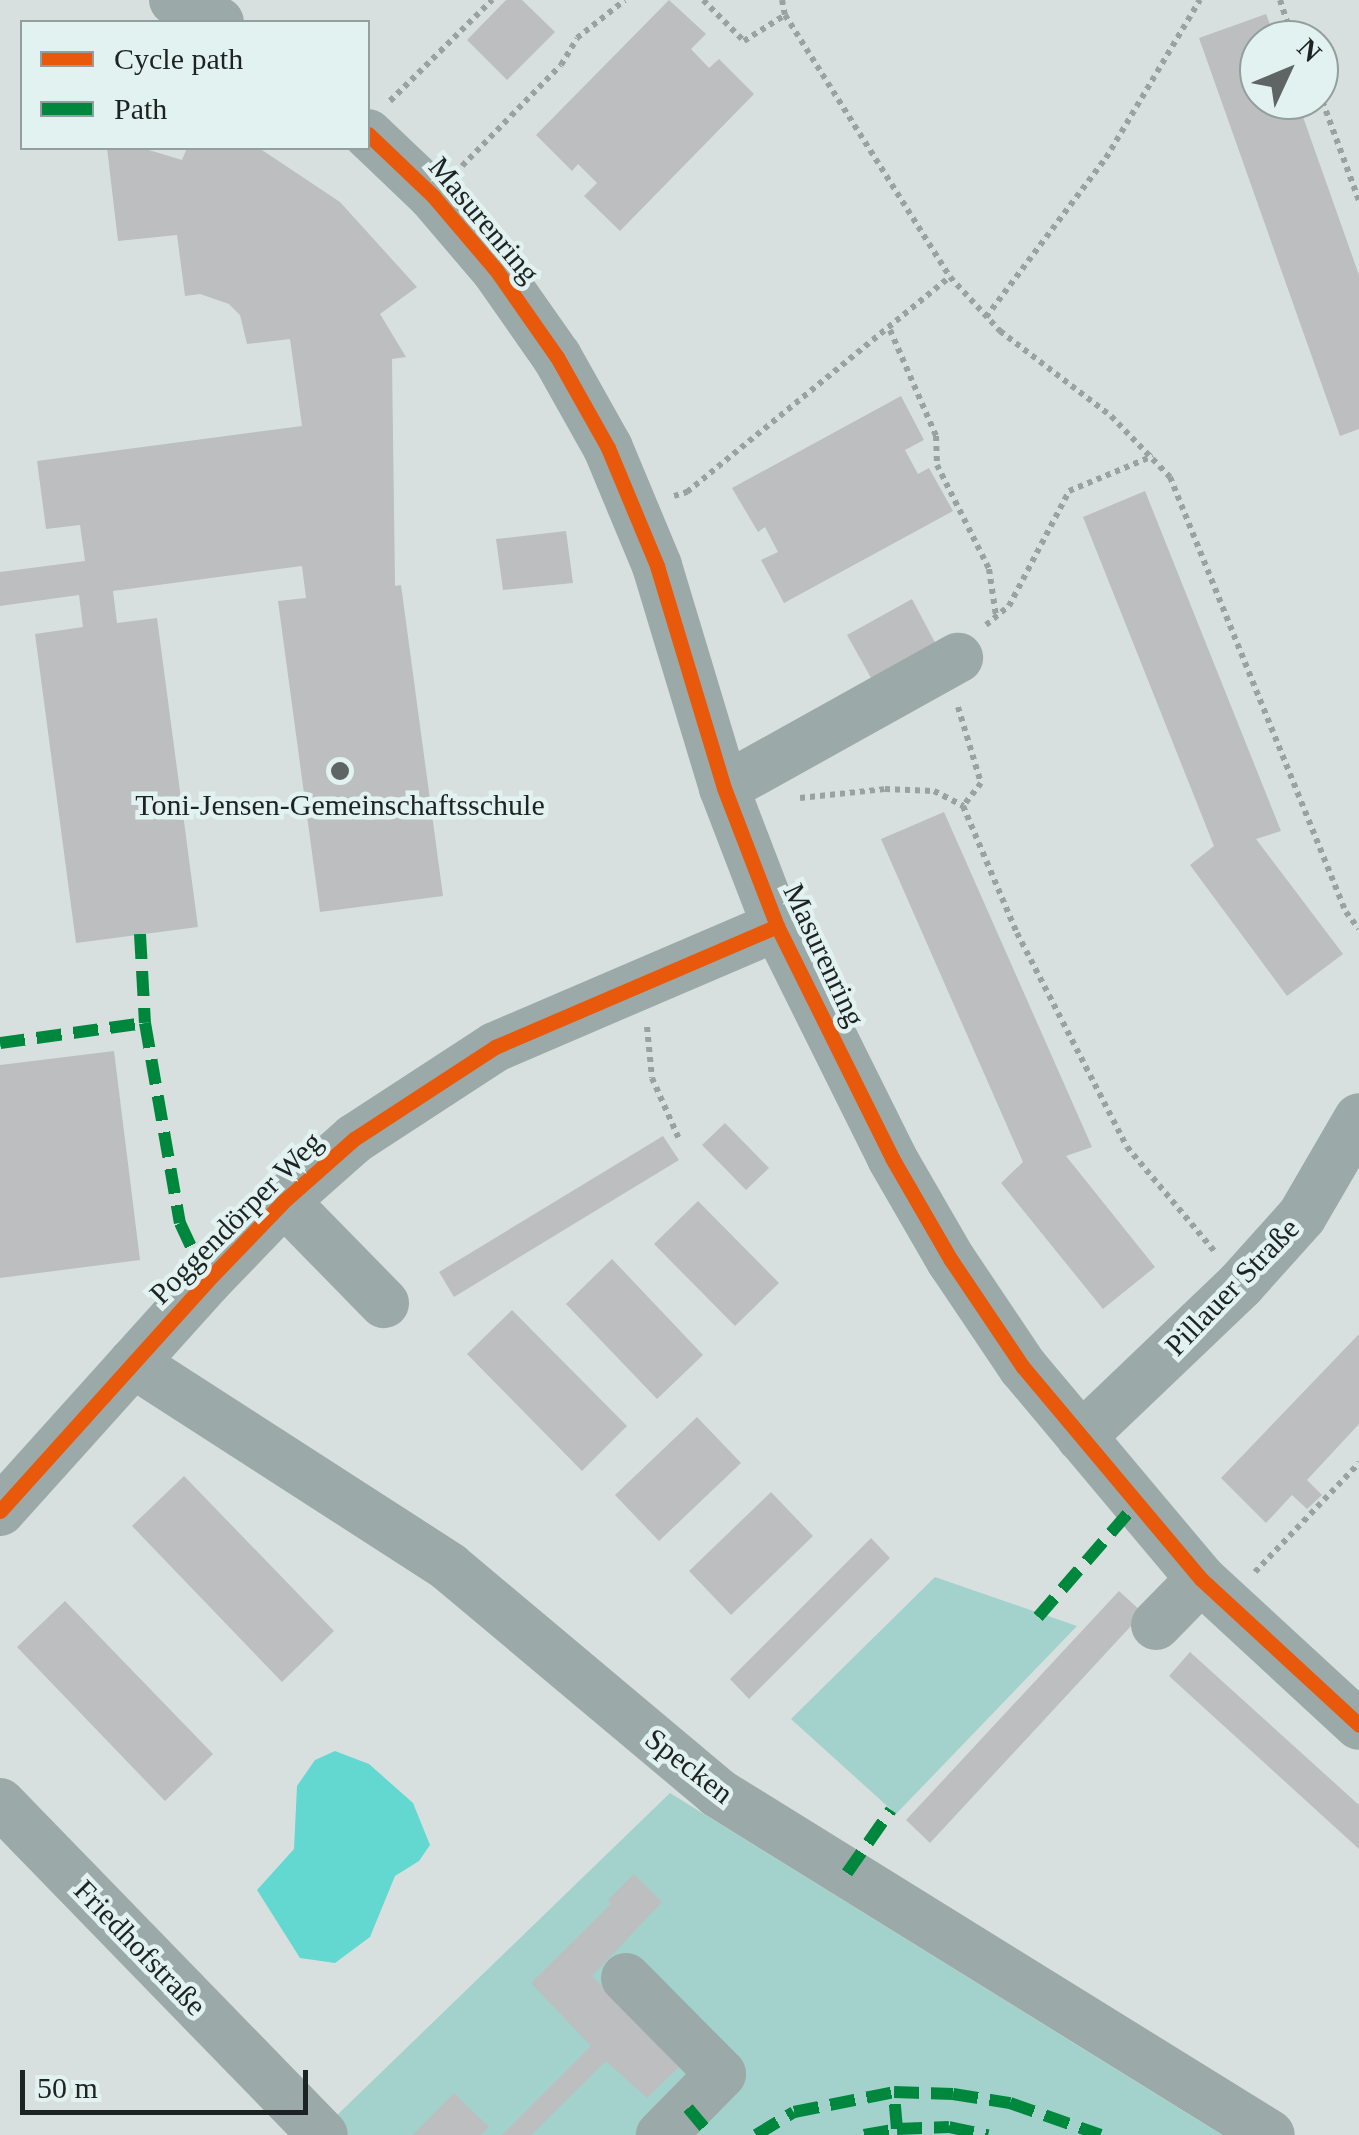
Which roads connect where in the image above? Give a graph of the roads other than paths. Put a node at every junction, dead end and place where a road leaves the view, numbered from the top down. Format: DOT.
graph roads {
  1 [pos="174,0"];
  2 [pos="215,20"];
  3 [pos="374,121"];
  4 [pos="958,658"];
  5 [pos="727,796"];
  6 [pos="777,926"];
  7 [pos="1359,1118"];
  8 [pos="284,1201"];
  9 [pos="384,1303"];
  10 [pos="133,1363"];
  11 [pos="1081,1437"];
  12 [pos="0,1511"];
  13 [pos="1214,1590"];
  14 [pos="1156,1624"];
  15 [pos="1359,1725"];
  16 [pos="0,1803"];
  17 [pos="626,1978"];
  18 [pos="322,2135"];
  19 [pos="660,2135"];
  20 [pos="1270,2135"];
  1 -- 2 [label="street"];
  3 -- 5 [label="street, Masurenring"];
  4 -- 5 [label="street"];
  5 -- 6 [label="street, Masurenring"];
  6 -- 8 [label="street, Poggendörper Weg"];
  6 -- 11 [label="street, Masurenring"];
  7 -- 11 [label="street, Pillauer Straße"];
  8 -- 9 [label="street"];
  8 -- 10 [label="street, Poggendörper Weg"];
  10 -- 12 [label="street, Poggendörper Weg"];
  10 -- 20 [label="street, Specken"];
  11 -- 13 [label="street, Masurenring"];
  13 -- 14 [label="street"];
  13 -- 15 [label="street, Masurenring"];
  16 -- 18 [label="street, Friedhofstraße"];
  17 -- 19 [label="street"];
}
